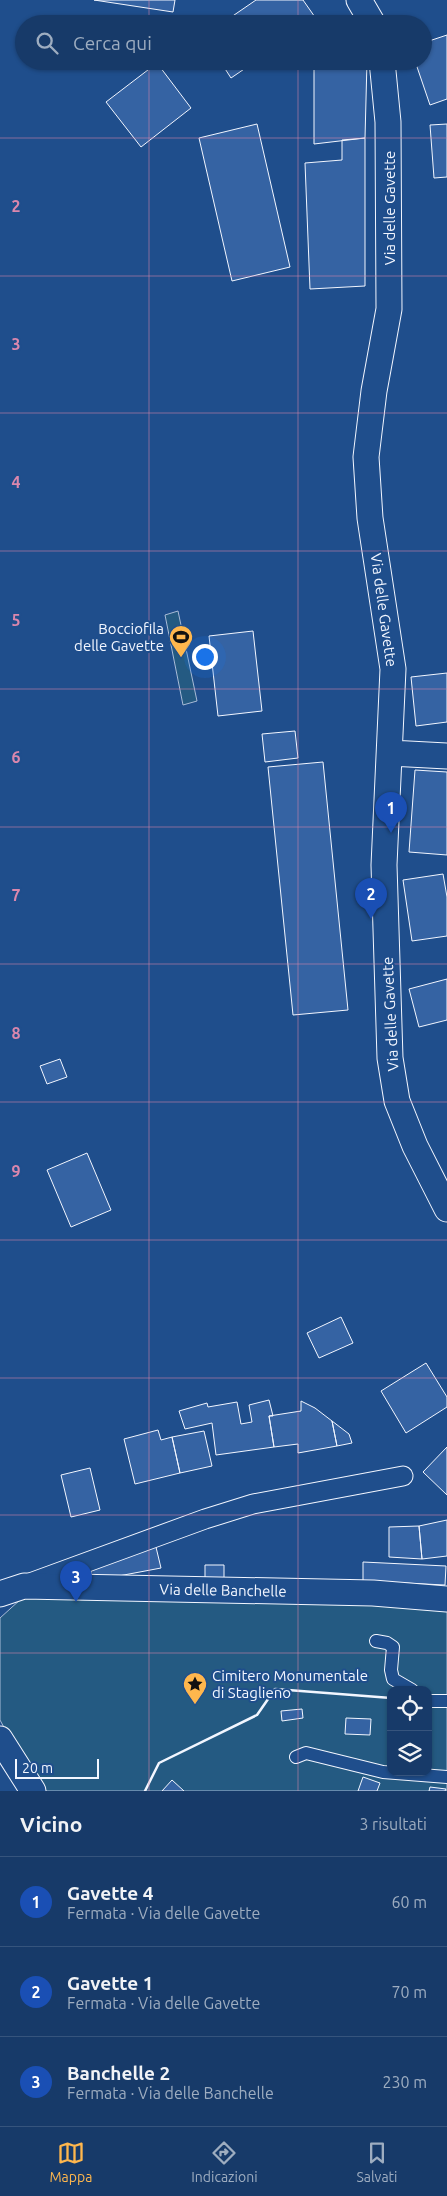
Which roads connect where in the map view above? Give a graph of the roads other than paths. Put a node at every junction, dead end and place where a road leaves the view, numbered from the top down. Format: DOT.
graph roads {
  1 [pos="359,0"];
  2 [pos="368,15"];
  3 [pos="383,70"];
  4 [pos="390,753"];
  5 [pos="447,756"];
  6 [pos="447,1209"];
  7 [pos="403,1476"];
  8 [pos="24,1586"];
  9 [pos="0,1594"];
  10 [pos="447,1599"];
  11 [pos="0,1605"];
  12 [pos="376,1641"];
  13 [pos="405,1686"];
  14 [pos="432,1701"];
  15 [pos="447,1702"];
  16 [pos="0,1739"];
  17 [pos="296,1757"];
  18 [pos="447,1777"];
  19 [pos="33,1791"];
  1 -- 2 [label="street"];
  3 -- 4 [label="street, Via delle Gavette"];
  4 -- 5 [label="street"];
  4 -- 6 [label="street, Via delle Gavette"];
  7 -- 8 [label="street"];
  8 -- 9 [label="street, Via delle Banchelle"];
  8 -- 10 [label="street, Via delle Banchelle"];
  8 -- 11 [label="street"];
  12 -- 13 [label="lane"];
  14 -- 15 [label="lane"];
  16 -- 19 [label="street"];
  17 -- 18 [label="lane"];
}
